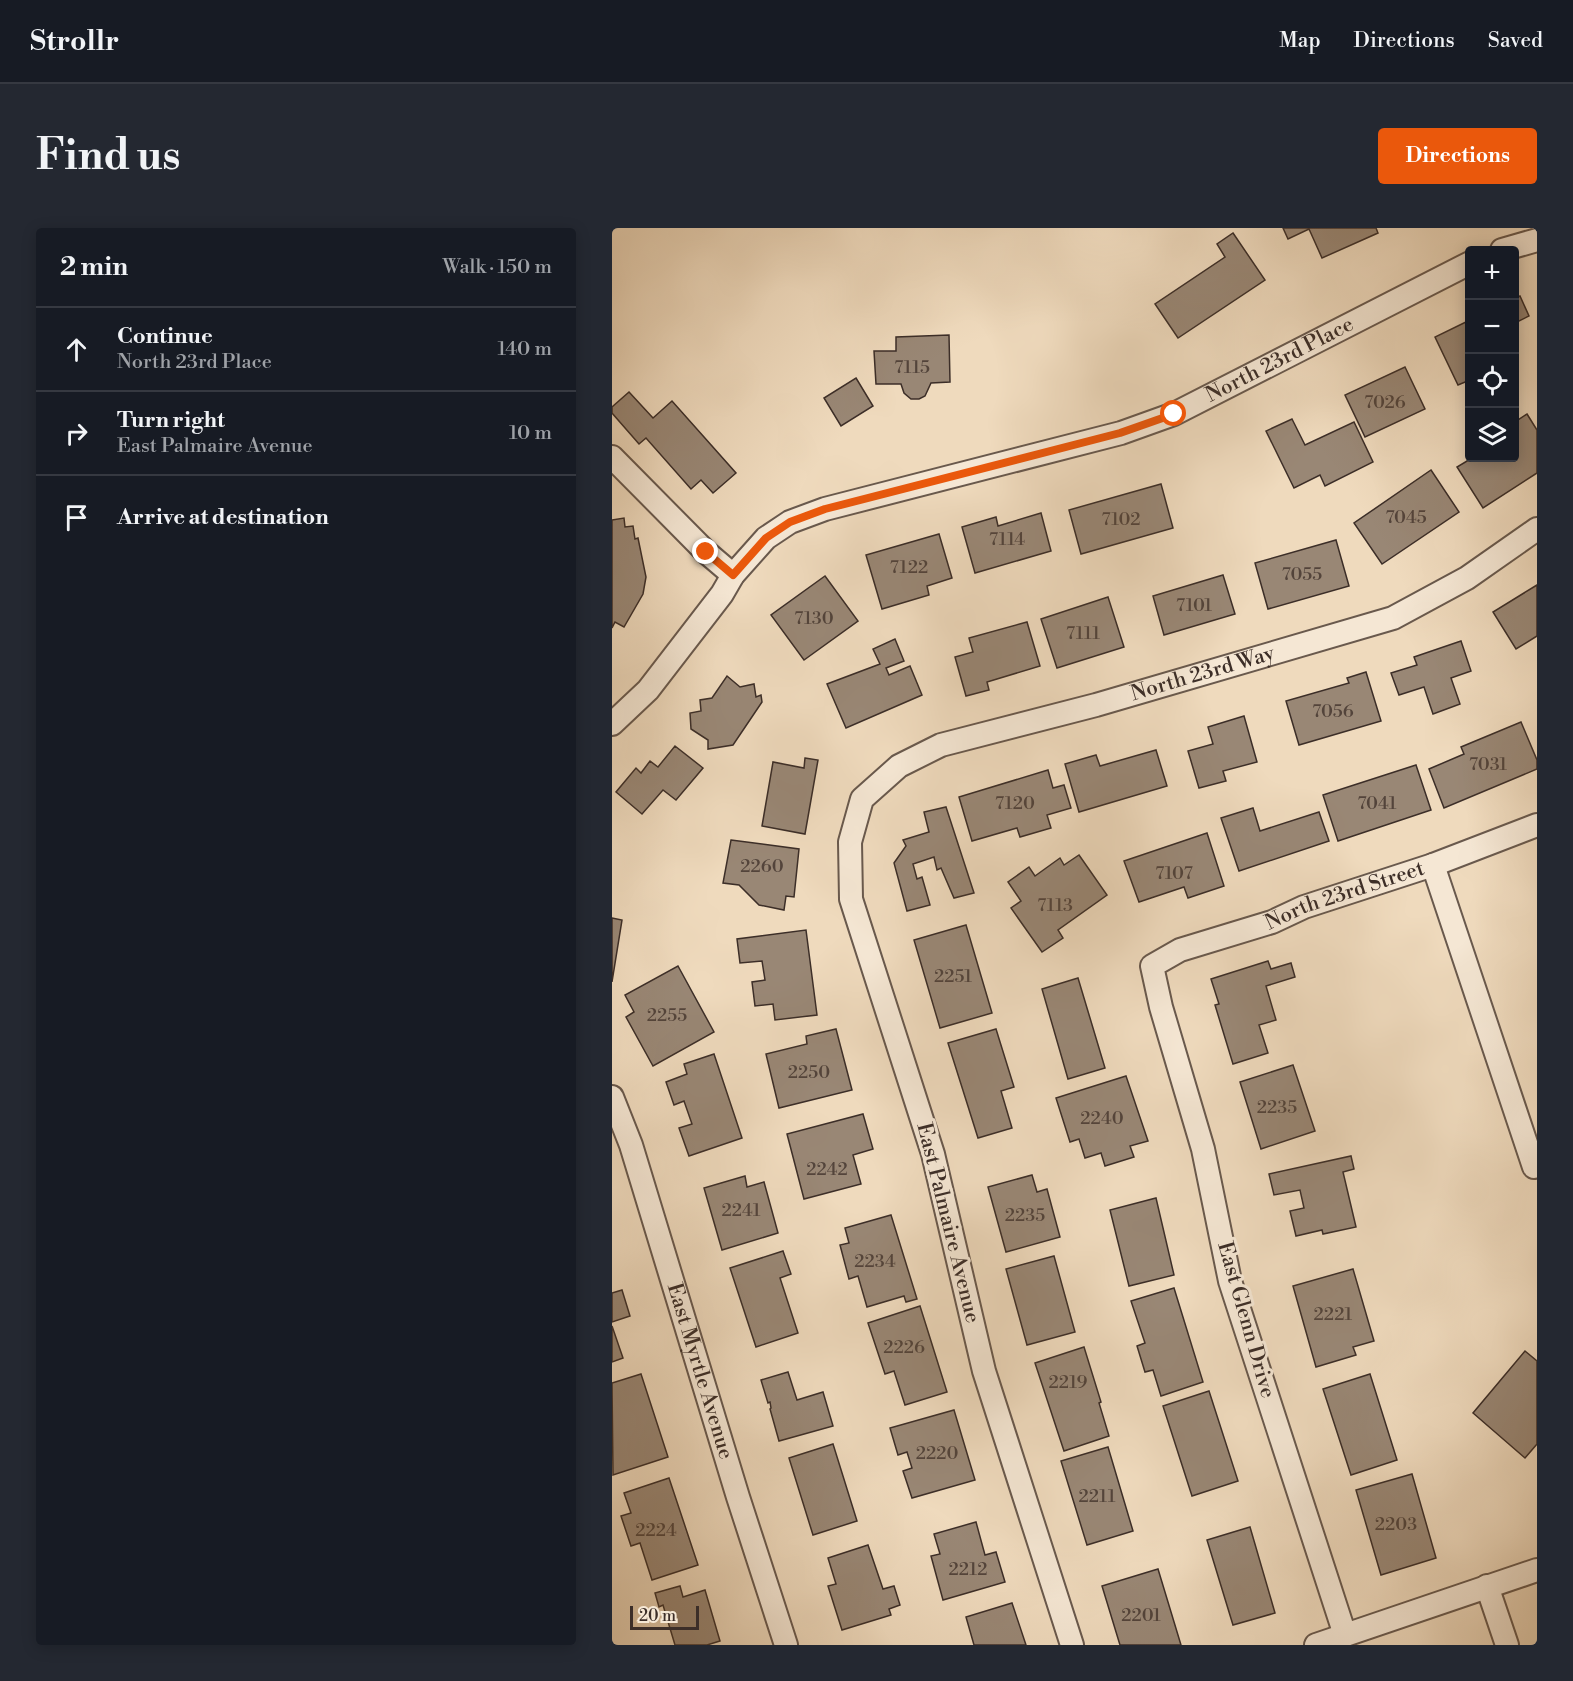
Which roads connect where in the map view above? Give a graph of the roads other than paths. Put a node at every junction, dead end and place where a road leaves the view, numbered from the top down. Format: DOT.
graph roads {
  1 [pos="1537,240"];
  2 [pos="1516,246"];
  3 [pos="1465,266"];
  4 [pos="612,457"];
  5 [pos="1537,529"];
  6 [pos="733,575"];
  7 [pos="612,724"];
  8 [pos="862,799"];
  9 [pos="1537,825"];
  10 [pos="1433,865"];
  11 [pos="1152,966"];
  12 [pos="612,1097"];
  13 [pos="1534,1167"];
  14 [pos="1537,1570"];
  15 [pos="1487,1586"];
  16 [pos="1345,1635"];
  17 [pos="786,1645"];
  18 [pos="1072,1645"];
  19 [pos="1316,1645"];
  20 [pos="1507,1645"];
  1 -- 2 [label="street"];
  3 -- 6 [label="street, North 23rd Place"];
  4 -- 6 [label="street"];
  5 -- 8 [label="street, North 23rd Way"];
  6 -- 7 [label="street, North 23rd Place"];
  8 -- 18 [label="street, East Palmaire Avenue"];
  9 -- 10 [label="street, North 23rd Street"];
  10 -- 11 [label="street, North 23rd Street"];
  10 -- 13 [label="street"];
  11 -- 16 [label="street, East Glenn Drive"];
  12 -- 17 [label="street, East Myrtle Avenue"];
  14 -- 15 [label="street"];
  15 -- 16 [label="street"];
  15 -- 20 [label="street"];
  16 -- 19 [label="street"];
}
